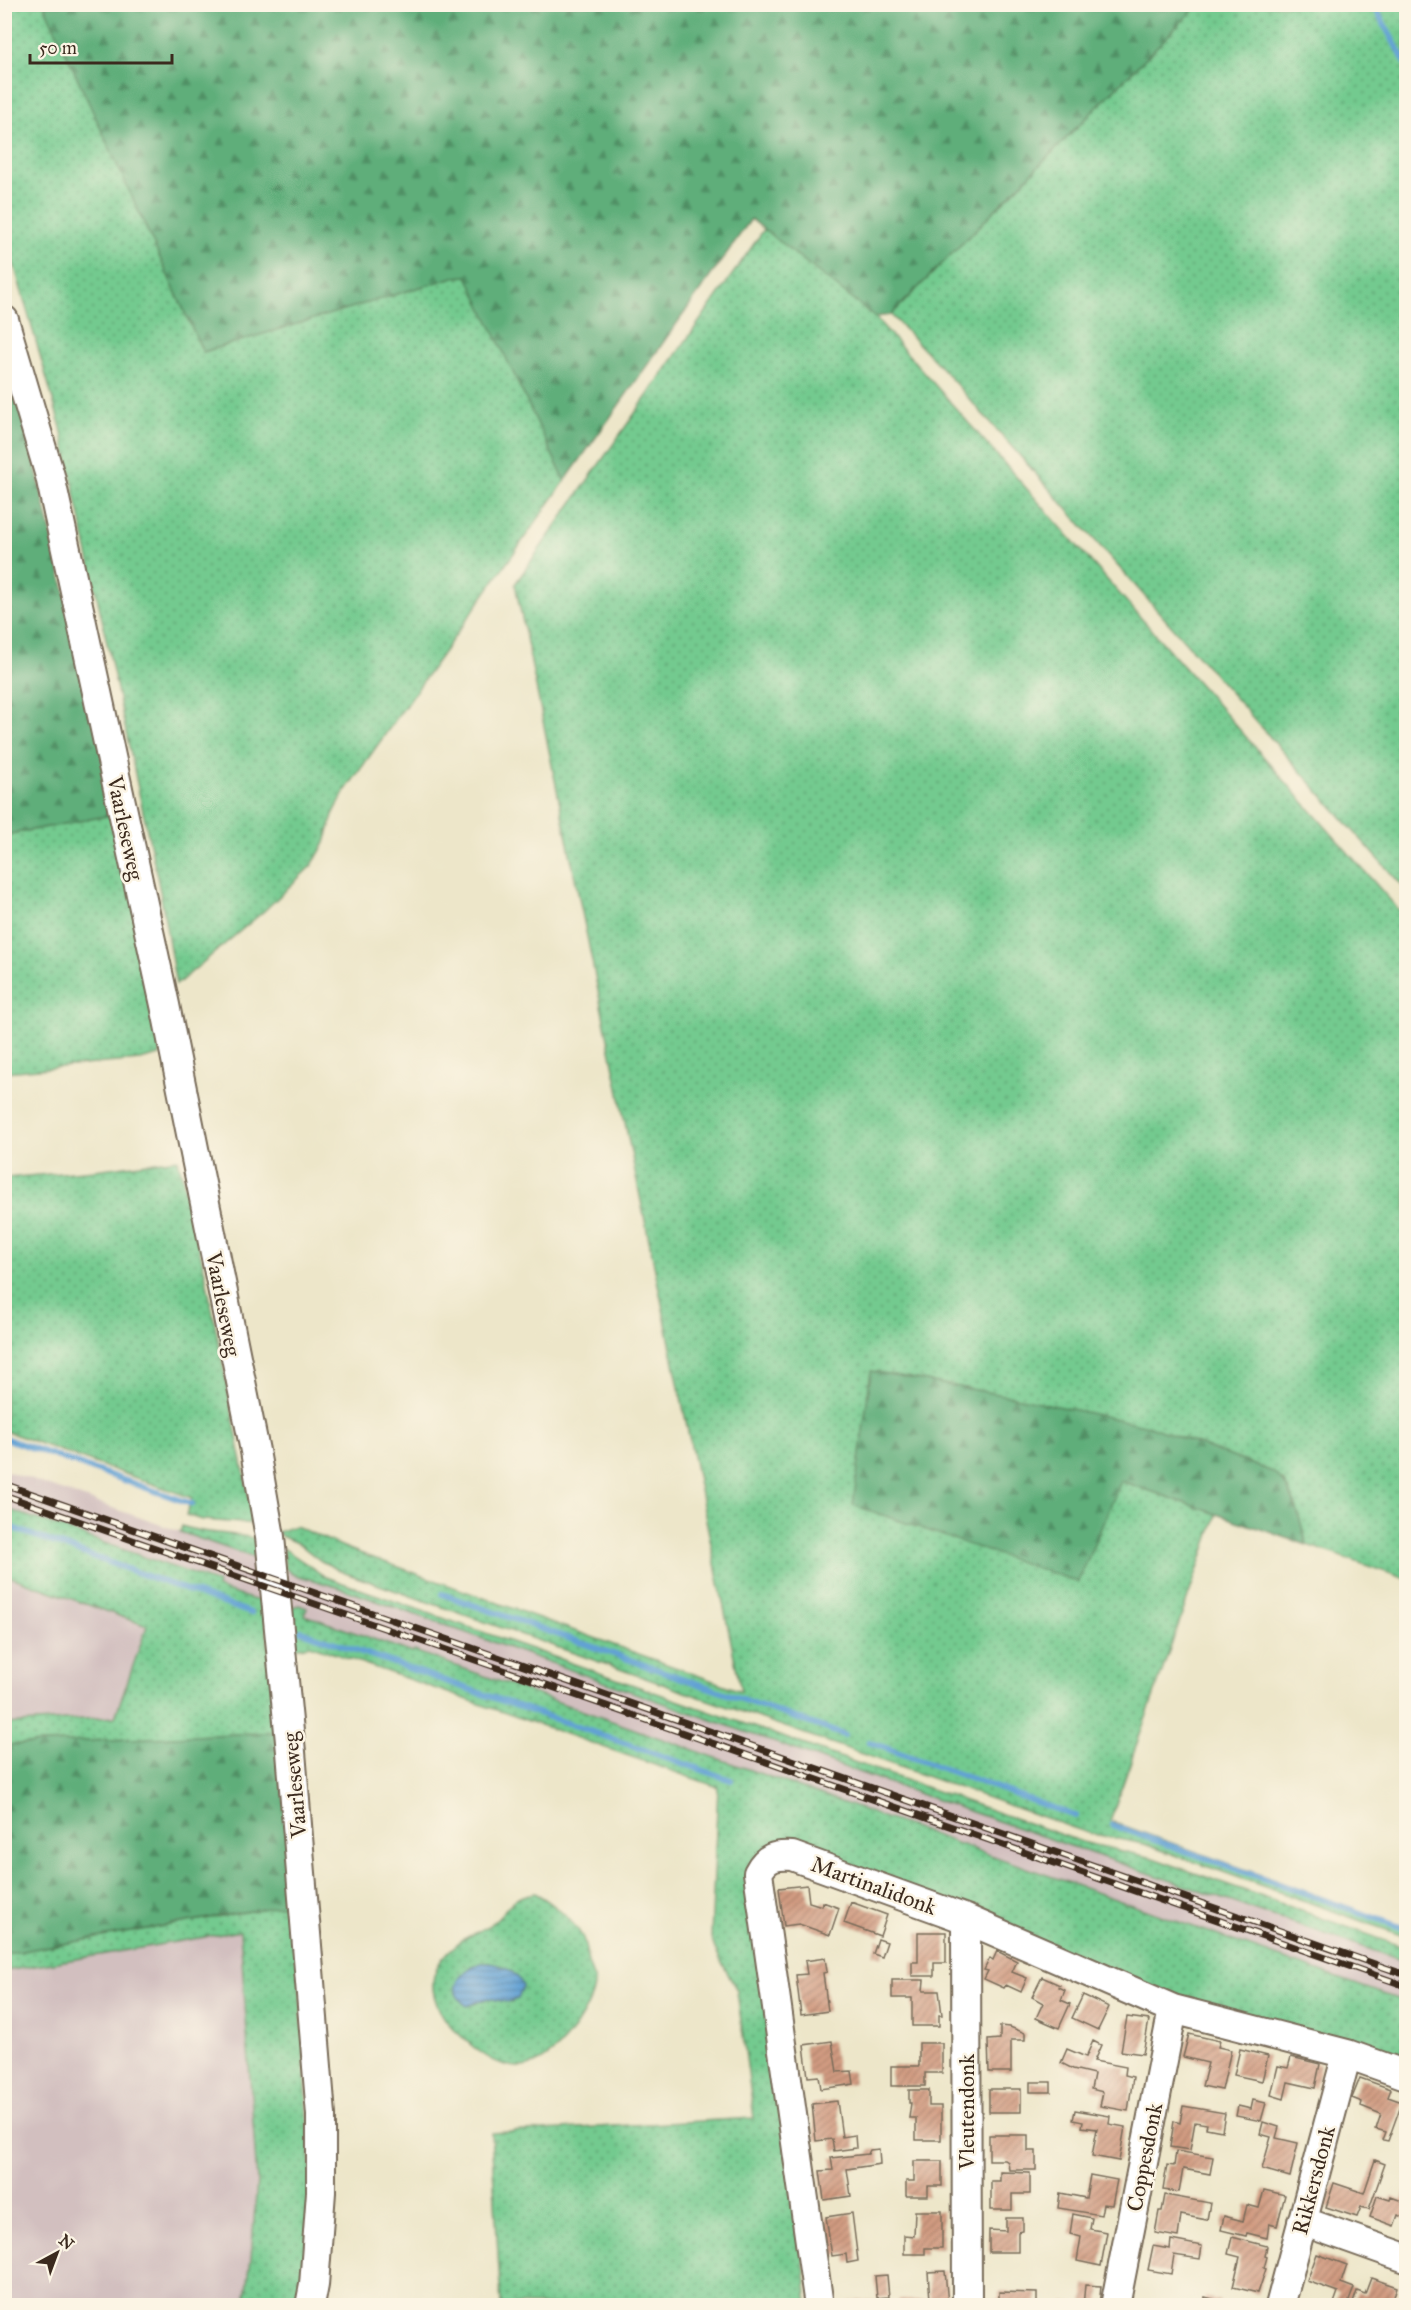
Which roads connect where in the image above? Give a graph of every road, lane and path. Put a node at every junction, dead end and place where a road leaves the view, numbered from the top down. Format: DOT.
graph roads {
  1 [pos="4,320"];
  2 [pos="12,374"];
  3 [pos="966,1919"];
  4 [pos="1173,2008"];
  5 [pos="1347,2054"];
  6 [pos="1407,2075"];
  7 [pos="1302,2221"];
  8 [pos="1407,2258"];
  9 [pos="310,2306"];
  10 [pos="819,2306"];
  11 [pos="967,2306"];
  12 [pos="1115,2306"];
  13 [pos="1280,2306"];
  1 -- 2 [label="street, Vaarleseweg"];
  2 -- 9 [label="street, Vaarleseweg"];
  3 -- 4 [label="street, Martinalidonk"];
  3 -- 10 [label="street, Martinalidonk"];
  3 -- 11 [label="street, Vleutendonk"];
  4 -- 5 [label="street, Martinalidonk"];
  4 -- 12 [label="street, Coppesdonk"];
  5 -- 6 [label="street, Martinalidonk"];
  5 -- 7 [label="street, Rikkersdonk"];
  7 -- 8 [label="street"];
  7 -- 13 [label="street, Rikkersdonk"];
}
